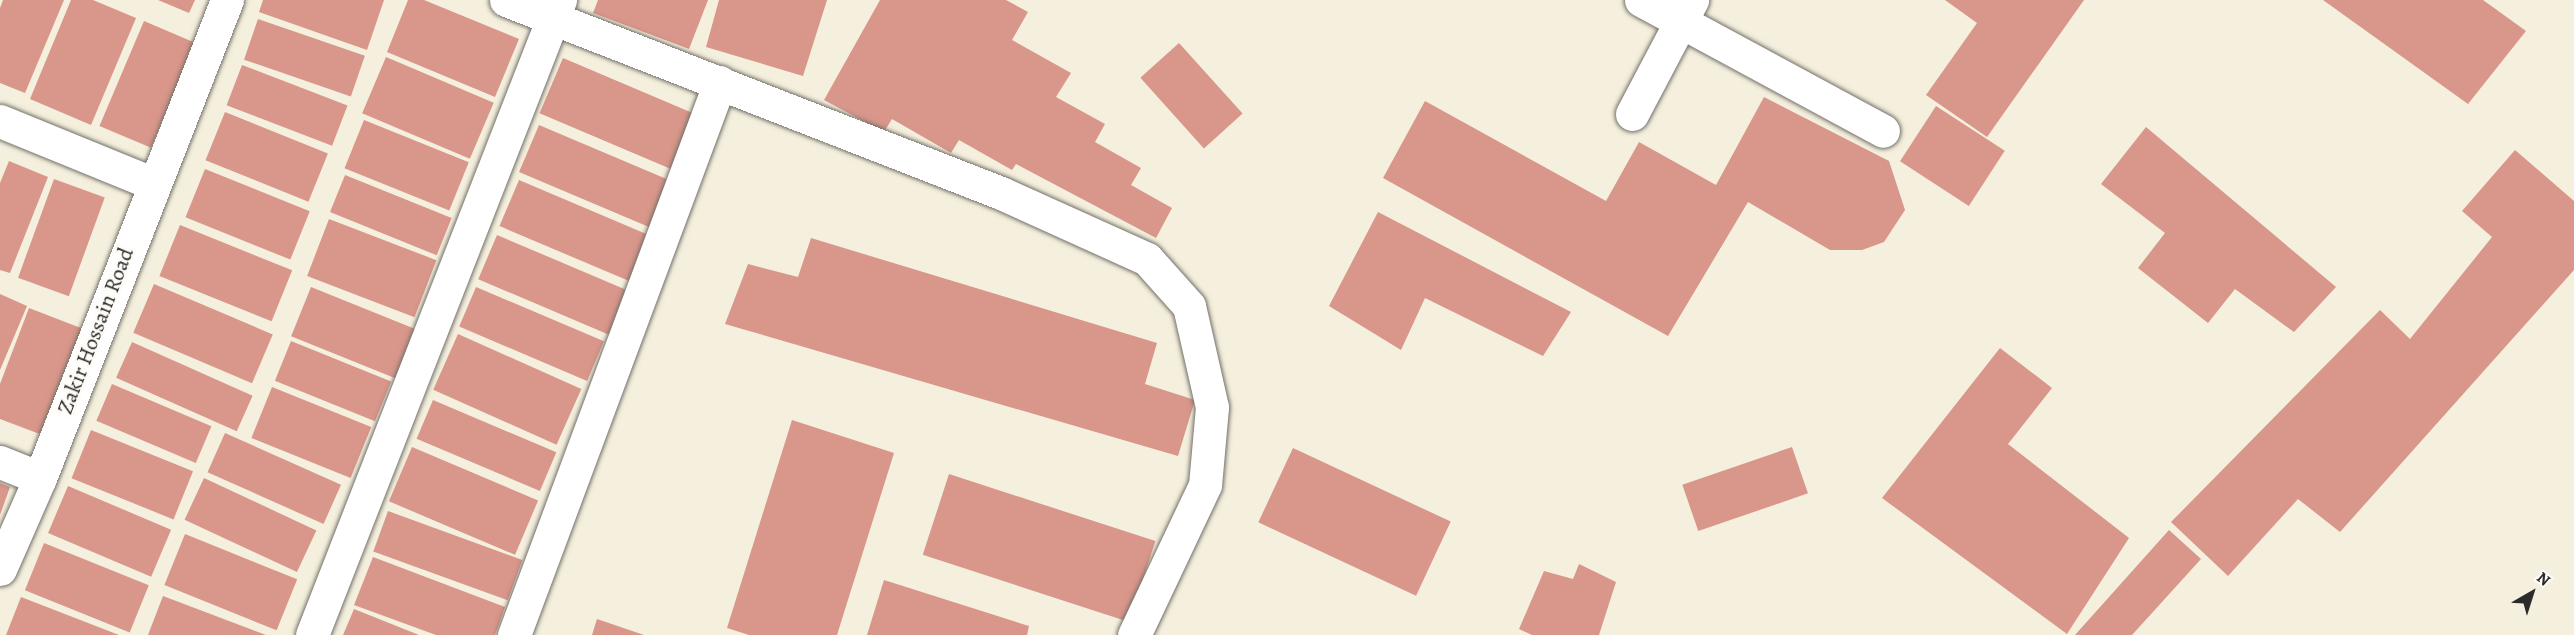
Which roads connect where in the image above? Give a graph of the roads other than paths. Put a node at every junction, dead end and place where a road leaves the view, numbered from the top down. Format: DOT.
graph roads {
  1 [pos="227,0"];
  2 [pos="506,0"];
  3 [pos="1641,0"];
  4 [pos="556,9"];
  5 [pos="1685,11"];
  6 [pos="720,81"];
  7 [pos="1632,114"];
  8 [pos="0,121"];
  9 [pos="1883,131"];
  10 [pos="152,183"];
  11 [pos="0,462"];
  12 [pos="40,478"];
  13 [pos="0,568"];
  14 [pos="312,635"];
  15 [pos="514,635"];
  16 [pos="1134,635"];
  1 -- 10 [label="street, Zakir Hossain Road"];
  2 -- 4 [label="street"];
  3 -- 5 [label="street"];
  4 -- 6 [label="street"];
  4 -- 14 [label="street"];
  5 -- 7 [label="street"];
  5 -- 9 [label="street"];
  6 -- 15 [label="street"];
  6 -- 16 [label="street"];
  8 -- 10 [label="street"];
  10 -- 12 [label="street, Zakir Hossain Road"];
  11 -- 12 [label="street"];
  12 -- 13 [label="street, Zakir Hossain Road"];
}
